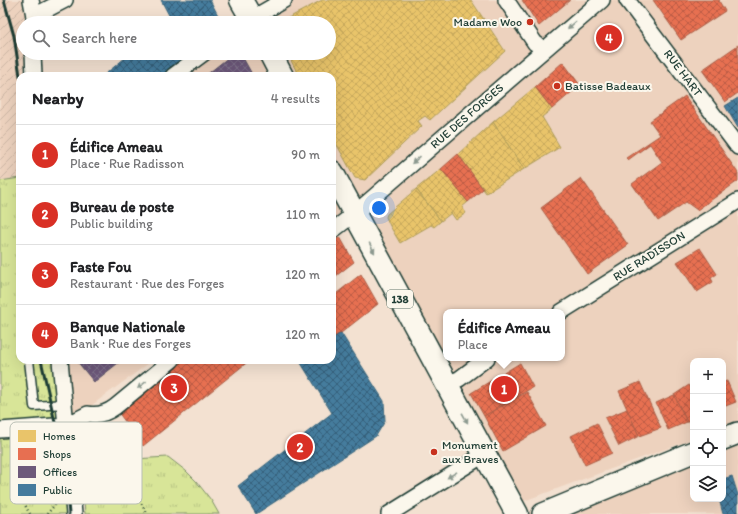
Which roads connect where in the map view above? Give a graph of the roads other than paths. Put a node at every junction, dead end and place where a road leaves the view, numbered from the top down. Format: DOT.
graph roads {
  1 [pos="31,0"];
  2 [pos="65,0"];
  3 [pos="284,0"];
  4 [pos="506,0"];
  5 [pos="602,0"];
  6 [pos="627,0"];
  7 [pos="34,16"];
  8 [pos="39,16"];
  9 [pos="247,16"];
  10 [pos="541,52"];
  11 [pos="33,60"];
  12 [pos="195,60"];
  13 [pos="274,60"];
  14 [pos="34,72"];
  15 [pos="178,72"];
  16 [pos="280,72"];
  17 [pos="738,147"];
  18 [pos="336,180"];
  19 [pos="738,201"];
  20 [pos="354,214"];
  21 [pos="336,228"];
  22 [pos="565,309"];
  23 [pos="483,361"];
  24 [pos="29,364"];
  25 [pos="60,364"];
  26 [pos="167,364"];
  27 [pos="446,384"];
  28 [pos="65,404"];
  29 [pos="67,422"];
  30 [pos="73,422"];
  31 [pos="10,429"];
  32 [pos="0,430"];
  33 [pos="738,433"];
  34 [pos="726,438"];
  35 [pos="690,453"];
  36 [pos="485,454"];
  37 [pos="73,504"];
  38 [pos="74,514"];
  39 [pos="389,514"];
  40 [pos="517,514"];
  41 [pos="543,514"];
  1 -- 7 [label="street"];
  2 -- 8 [label="street"];
  3 -- 9 [label="street"];
  4 -- 10 [label="street"];
  5 -- 10 [label="street, RUE DES FORGES, one-way"];
  6 -- 17 [label="street, RUE HART"];
  10 -- 20 [label="street, RUE DES FORGES, one-way"];
  11 -- 14 [label="street"];
  12 -- 15 [label="street"];
  13 -- 16 [label="main road"];
  18 -- 20 [label="main road, 138"];
  19 -- 22 [label="street, RUE RADISSON"];
  20 -- 21 [label="street, RUE DES FORGES"];
  20 -- 27 [label="main road, 138, one-way"];
  23 -- 27 [label="street"];
  24 -- 28 [label="lane"];
  25 -- 28 [label="street"];
  26 -- 30 [label="street, one-way"];
  27 -- 36 [label="main road, 138, one-way"];
  28 -- 29 [label="street"];
  31 -- 32 [label="street"];
  33 -- 34 [label="street"];
  35 -- 41 [label="street"];
  36 -- 39 [label="street, one-way"];
  36 -- 40 [label="main road, 138"];
  37 -- 38 [label="street"];
}
